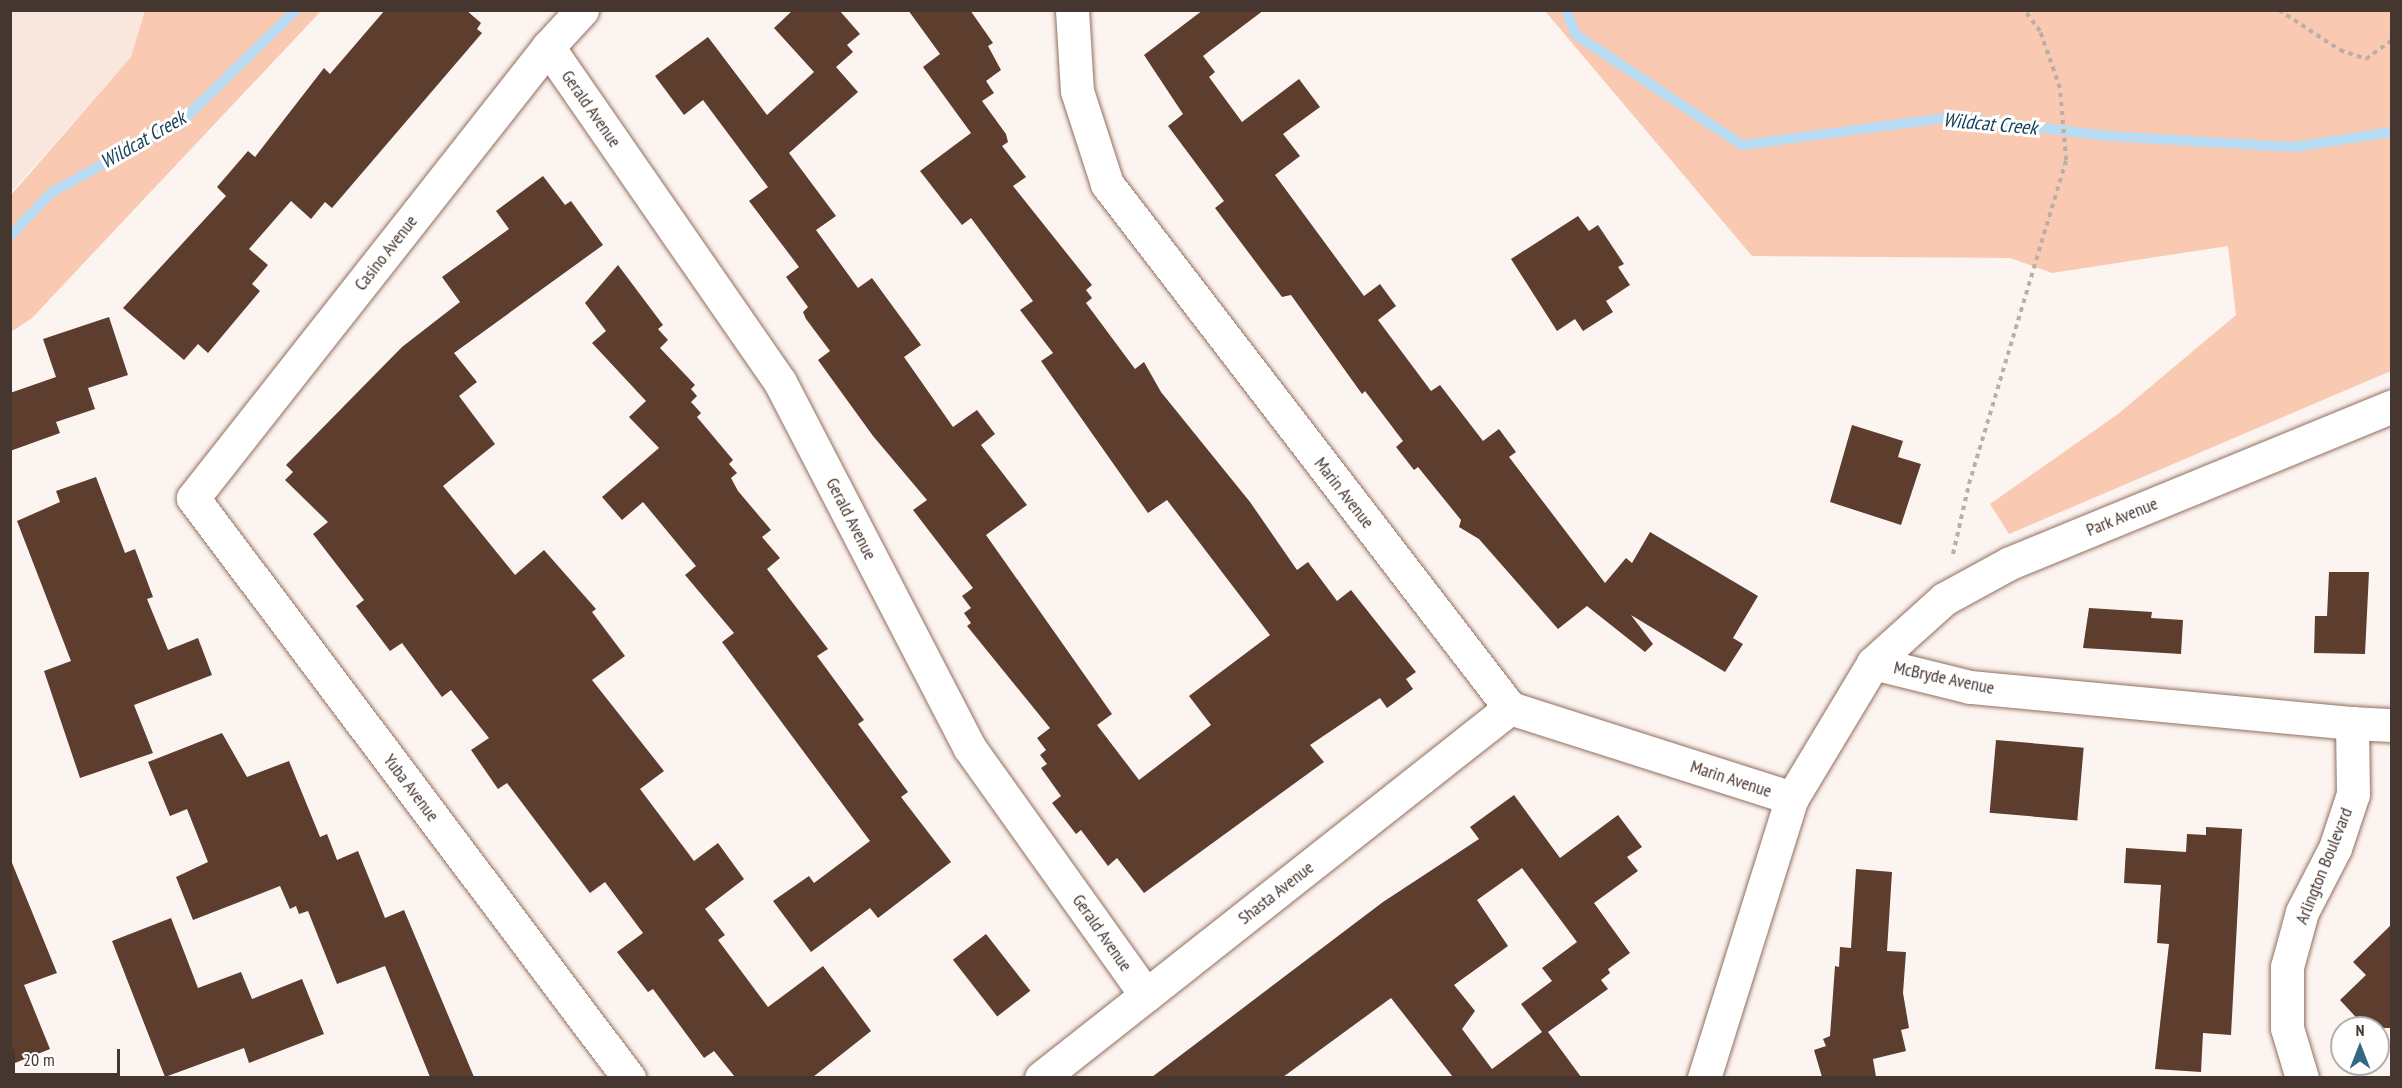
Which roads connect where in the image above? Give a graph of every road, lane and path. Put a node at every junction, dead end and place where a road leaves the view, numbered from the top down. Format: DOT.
graph roads {
  1 [pos="582,10"];
  2 [pos="1072,10"];
  3 [pos="2024,10"];
  4 [pos="2279,10"];
  5 [pos="2391,40"];
  6 [pos="548,48"];
  7 [pos="2391,406"];
  8 [pos="193,498"];
  9 [pos="1944,599"];
  10 [pos="1873,663"];
  11 [pos="1510,708"];
  12 [pos="2352,723"];
  13 [pos="2391,725"];
  14 [pos="1792,798"];
  15 [pos="1146,995"];
  16 [pos="629,1077"];
  17 [pos="1041,1077"];
  18 [pos="1704,1077"];
  19 [pos="2302,1077"];
  1 -- 6 [label="street, Casino Avenue"];
  2 -- 11 [label="street, Marin Avenue"];
  3 -- 9 [label="path"];
  4 -- 5 [label="path"];
  6 -- 8 [label="street, Casino Avenue"];
  6 -- 15 [label="street, Gerald Avenue"];
  7 -- 9 [label="street, Park Avenue"];
  8 -- 16 [label="street, Yuba Avenue"];
  9 -- 10 [label="street, Park Avenue"];
  10 -- 12 [label="street, McBryde Avenue"];
  10 -- 14 [label="street, McBryde Avenue"];
  11 -- 14 [label="street, Marin Avenue"];
  11 -- 15 [label="street, Shasta Avenue"];
  12 -- 13 [label="street, McBryde Avenue"];
  12 -- 19 [label="street, Arlington Boulevard"];
  14 -- 18 [label="street, McBryde Avenue"];
  15 -- 17 [label="street, Shasta Avenue"];
}
